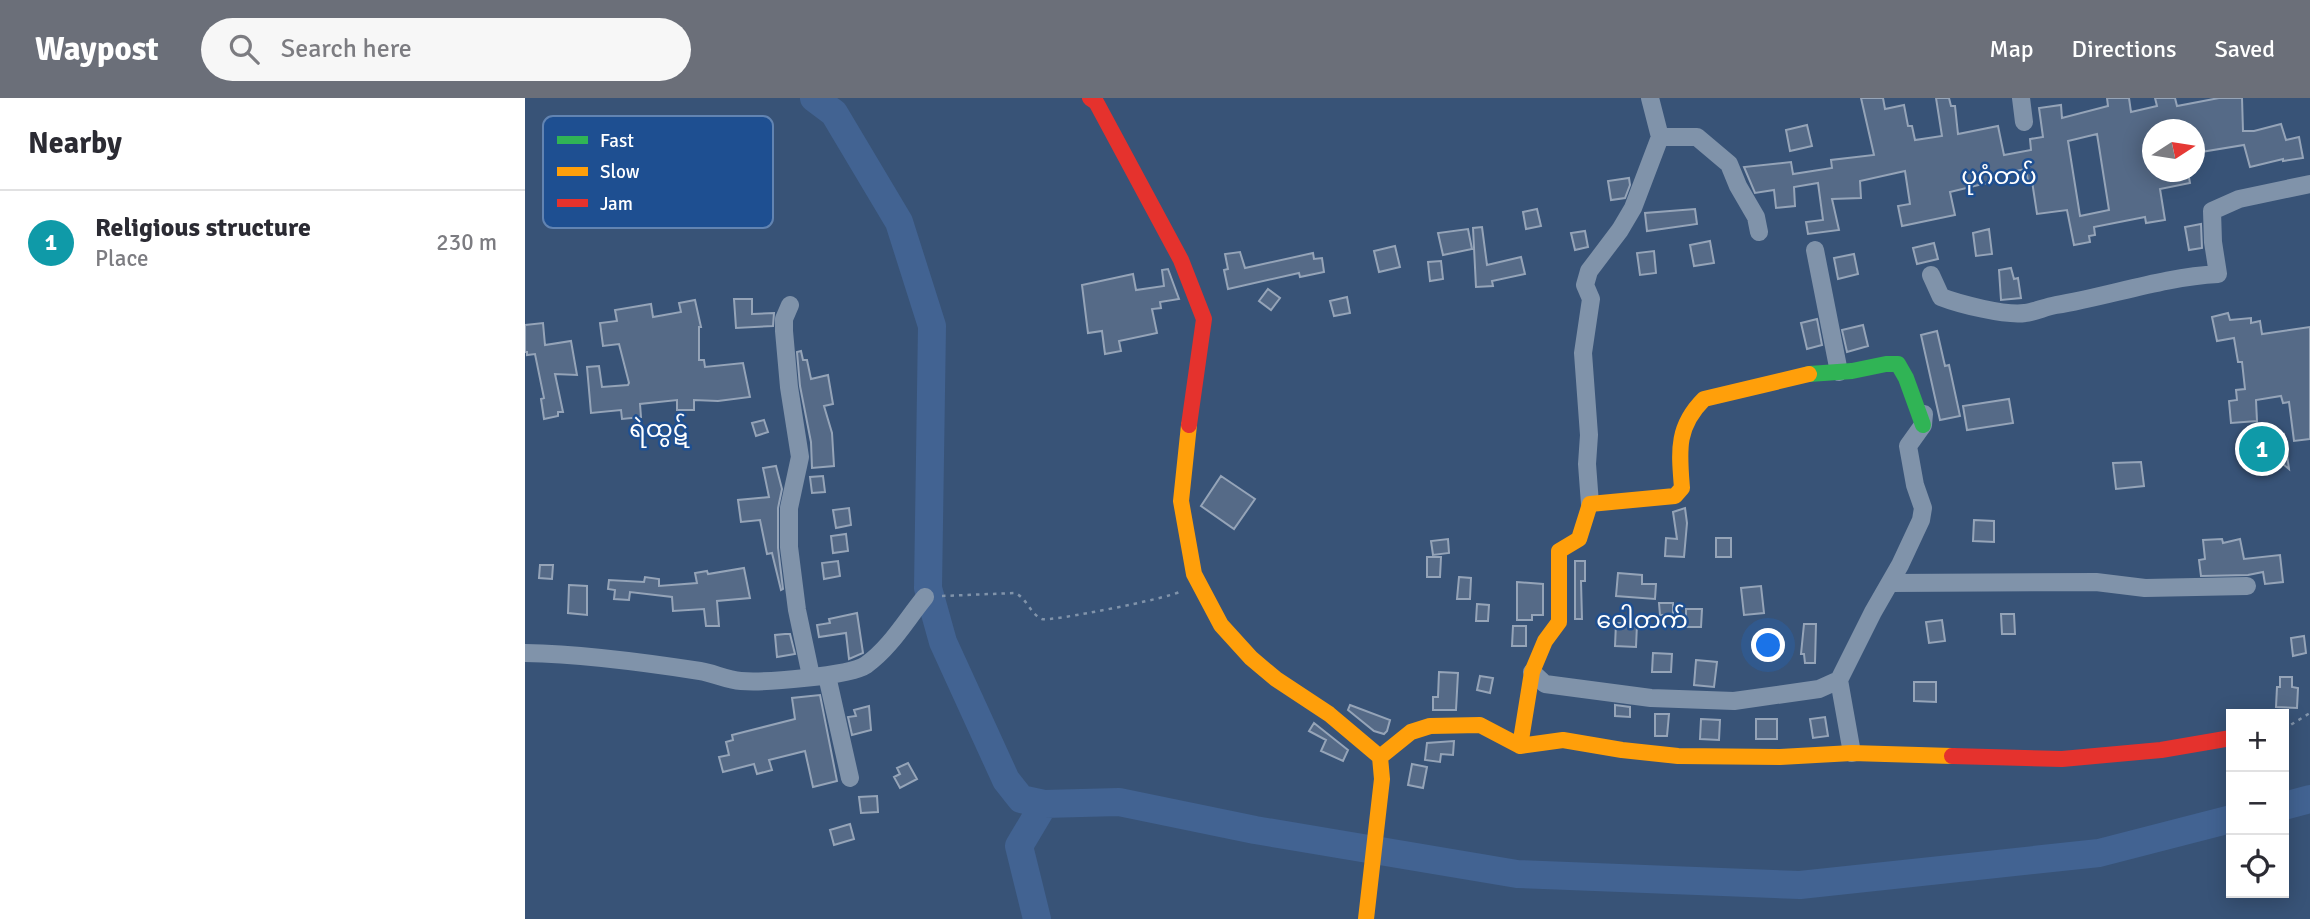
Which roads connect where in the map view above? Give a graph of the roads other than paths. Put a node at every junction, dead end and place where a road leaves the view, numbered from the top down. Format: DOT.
graph roads {
  1 [pos="1650,98"];
  2 [pos="2021,98"];
  3 [pos="1096,99"];
  4 [pos="2024,122"];
  5 [pos="1660,137"];
  6 [pos="2310,184"];
  7 [pos="1759,232"];
  8 [pos="1815,250"];
  9 [pos="1931,275"];
  10 [pos="790,305"];
  11 [pos="1839,372"];
  12 [pos="1925,397"];
  13 [pos="1923,425"];
  14 [pos="1590,504"];
  15 [pos="1890,583"];
  16 [pos="2247,586"];
  17 [pos="925,597"];
  18 [pos="525,653"];
  19 [pos="1532,672"];
  20 [pos="819,676"];
  21 [pos="1839,680"];
  22 [pos="2226,739"];
  23 [pos="1520,746"];
  24 [pos="1852,753"];
  25 [pos="1380,757"];
  26 [pos="850,778"];
  27 [pos="1366,919"];
  1 -- 5 [label="street"];
  2 -- 4 [label="street"];
  3 -- 25 [label="street"];
  5 -- 7 [label="street"];
  5 -- 14 [label="street"];
  6 -- 9 [label="street"];
  8 -- 11 [label="street"];
  10 -- 20 [label="street"];
  11 -- 13 [label="street"];
  11 -- 14 [label="street"];
  12 -- 13 [label="street"];
  13 -- 15 [label="street"];
  14 -- 19 [label="street"];
  15 -- 16 [label="street"];
  15 -- 21 [label="street"];
  17 -- 20 [label="street"];
  18 -- 20 [label="street"];
  19 -- 21 [label="street"];
  19 -- 23 [label="street"];
  20 -- 26 [label="street"];
  21 -- 24 [label="street"];
  22 -- 24 [label="street"];
  23 -- 24 [label="street"];
  23 -- 25 [label="street"];
  25 -- 27 [label="street"];
}
